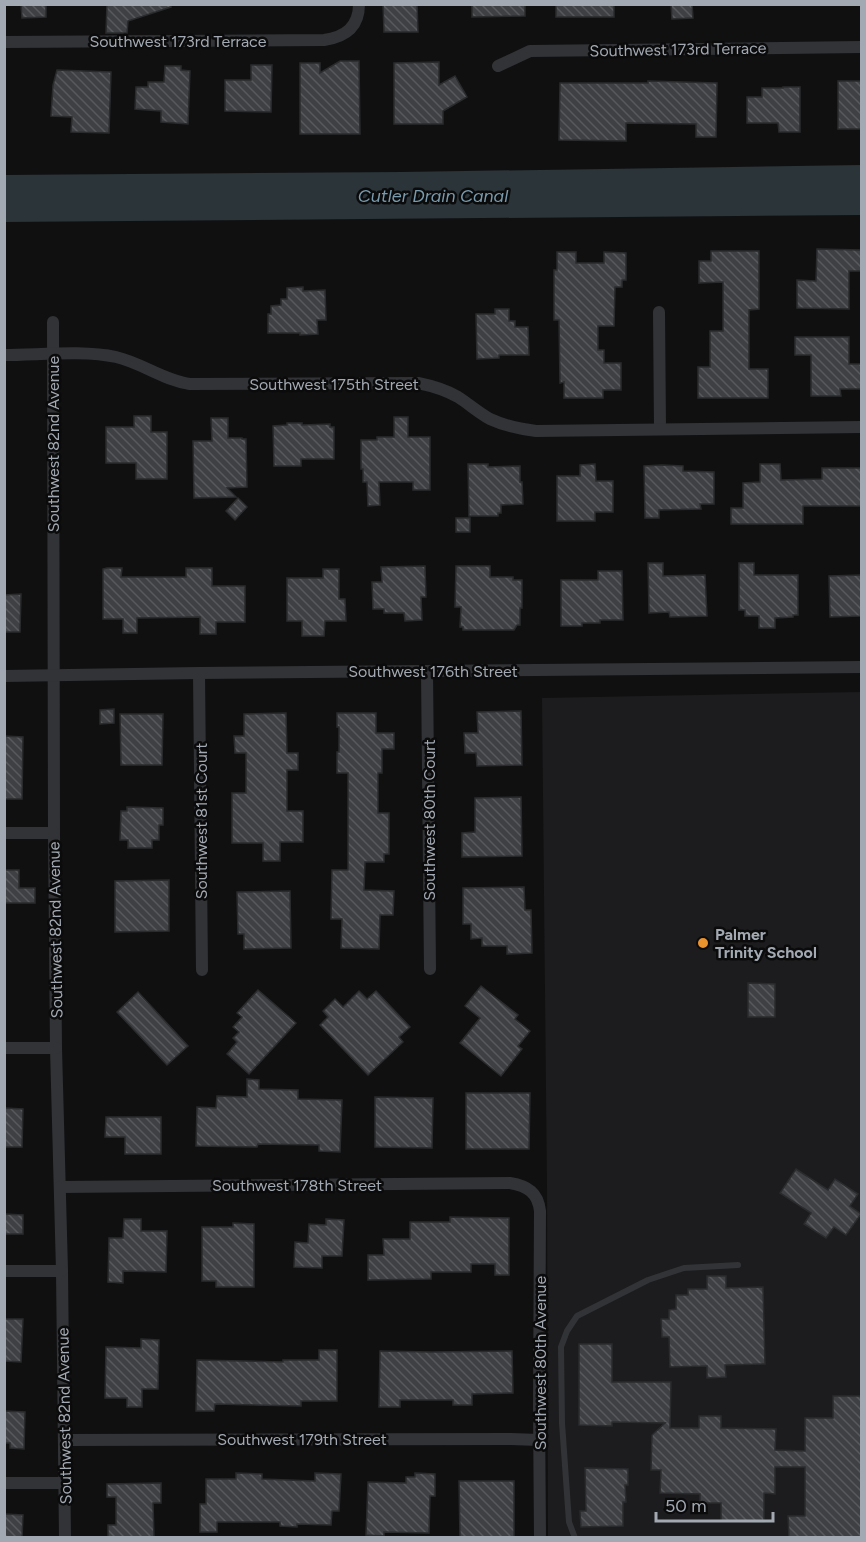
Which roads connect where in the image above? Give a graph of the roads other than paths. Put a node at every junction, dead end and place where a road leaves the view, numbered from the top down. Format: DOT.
graph roads {
  1 [pos="359,4"];
  2 [pos="4,42"];
  3 [pos="861,47"];
  4 [pos="498,66"];
  5 [pos="659,312"];
  6 [pos="52,322"];
  7 [pos="53,354"];
  8 [pos="4,355"];
  9 [pos="861,427"];
  10 [pos="660,428"];
  11 [pos="861,667"];
  12 [pos="427,671"];
  13 [pos="199,673"];
  14 [pos="4,676"];
  15 [pos="53,676"];
  16 [pos="4,833"];
  17 [pos="54,833"];
  18 [pos="430,969"];
  19 [pos="202,970"];
  20 [pos="4,1048"];
  21 [pos="56,1048"];
  22 [pos="60,1187"];
  23 [pos="532,1190"];
  24 [pos="738,1265"];
  25 [pos="4,1271"];
  26 [pos="62,1272"];
  27 [pos="65,1440"];
  28 [pos="539,1440"];
  29 [pos="4,1483"];
  30 [pos="65,1483"];
  31 [pos="65,1538"];
  32 [pos="540,1538"];
  33 [pos="574,1538"];
  1 -- 2 [label="street, Southwest 173rd Terrace"];
  3 -- 4 [label="street, Southwest 173rd Terrace"];
  5 -- 10 [label="street"];
  6 -- 7 [label="street, Southwest 82nd Avenue"];
  7 -- 8 [label="street, Southwest 175th Street"];
  7 -- 10 [label="street, Southwest 175th Street"];
  7 -- 15 [label="street, Southwest 82nd Avenue"];
  9 -- 10 [label="street, Southwest 175th Street"];
  11 -- 12 [label="street, Southwest 176th Street"];
  12 -- 13 [label="street, Southwest 176th Street"];
  12 -- 18 [label="street, Southwest 80th Court"];
  13 -- 15 [label="street, Southwest 176th Street"];
  13 -- 19 [label="street, Southwest 81st Court"];
  14 -- 15 [label="street, Southwest 176th Street"];
  15 -- 17 [label="street, Southwest 82nd Avenue"];
  16 -- 17 [label="street"];
  17 -- 21 [label="street, Southwest 82nd Avenue"];
  20 -- 21 [label="street"];
  21 -- 22 [label="street, Southwest 82nd Avenue"];
  22 -- 23 [label="street, Southwest 178th Street"];
  22 -- 26 [label="street, Southwest 82nd Avenue"];
  23 -- 28 [label="street, Southwest 80th Avenue"];
  24 -- 33 [label="lane"];
  25 -- 26 [label="street"];
  26 -- 27 [label="street, Southwest 82nd Avenue"];
  27 -- 28 [label="street, Southwest 179th Street"];
  27 -- 30 [label="street, Southwest 82nd Avenue"];
  28 -- 32 [label="street, Southwest 80th Avenue"];
  29 -- 30 [label="street"];
  30 -- 31 [label="street, Southwest 82nd Avenue"];
}
